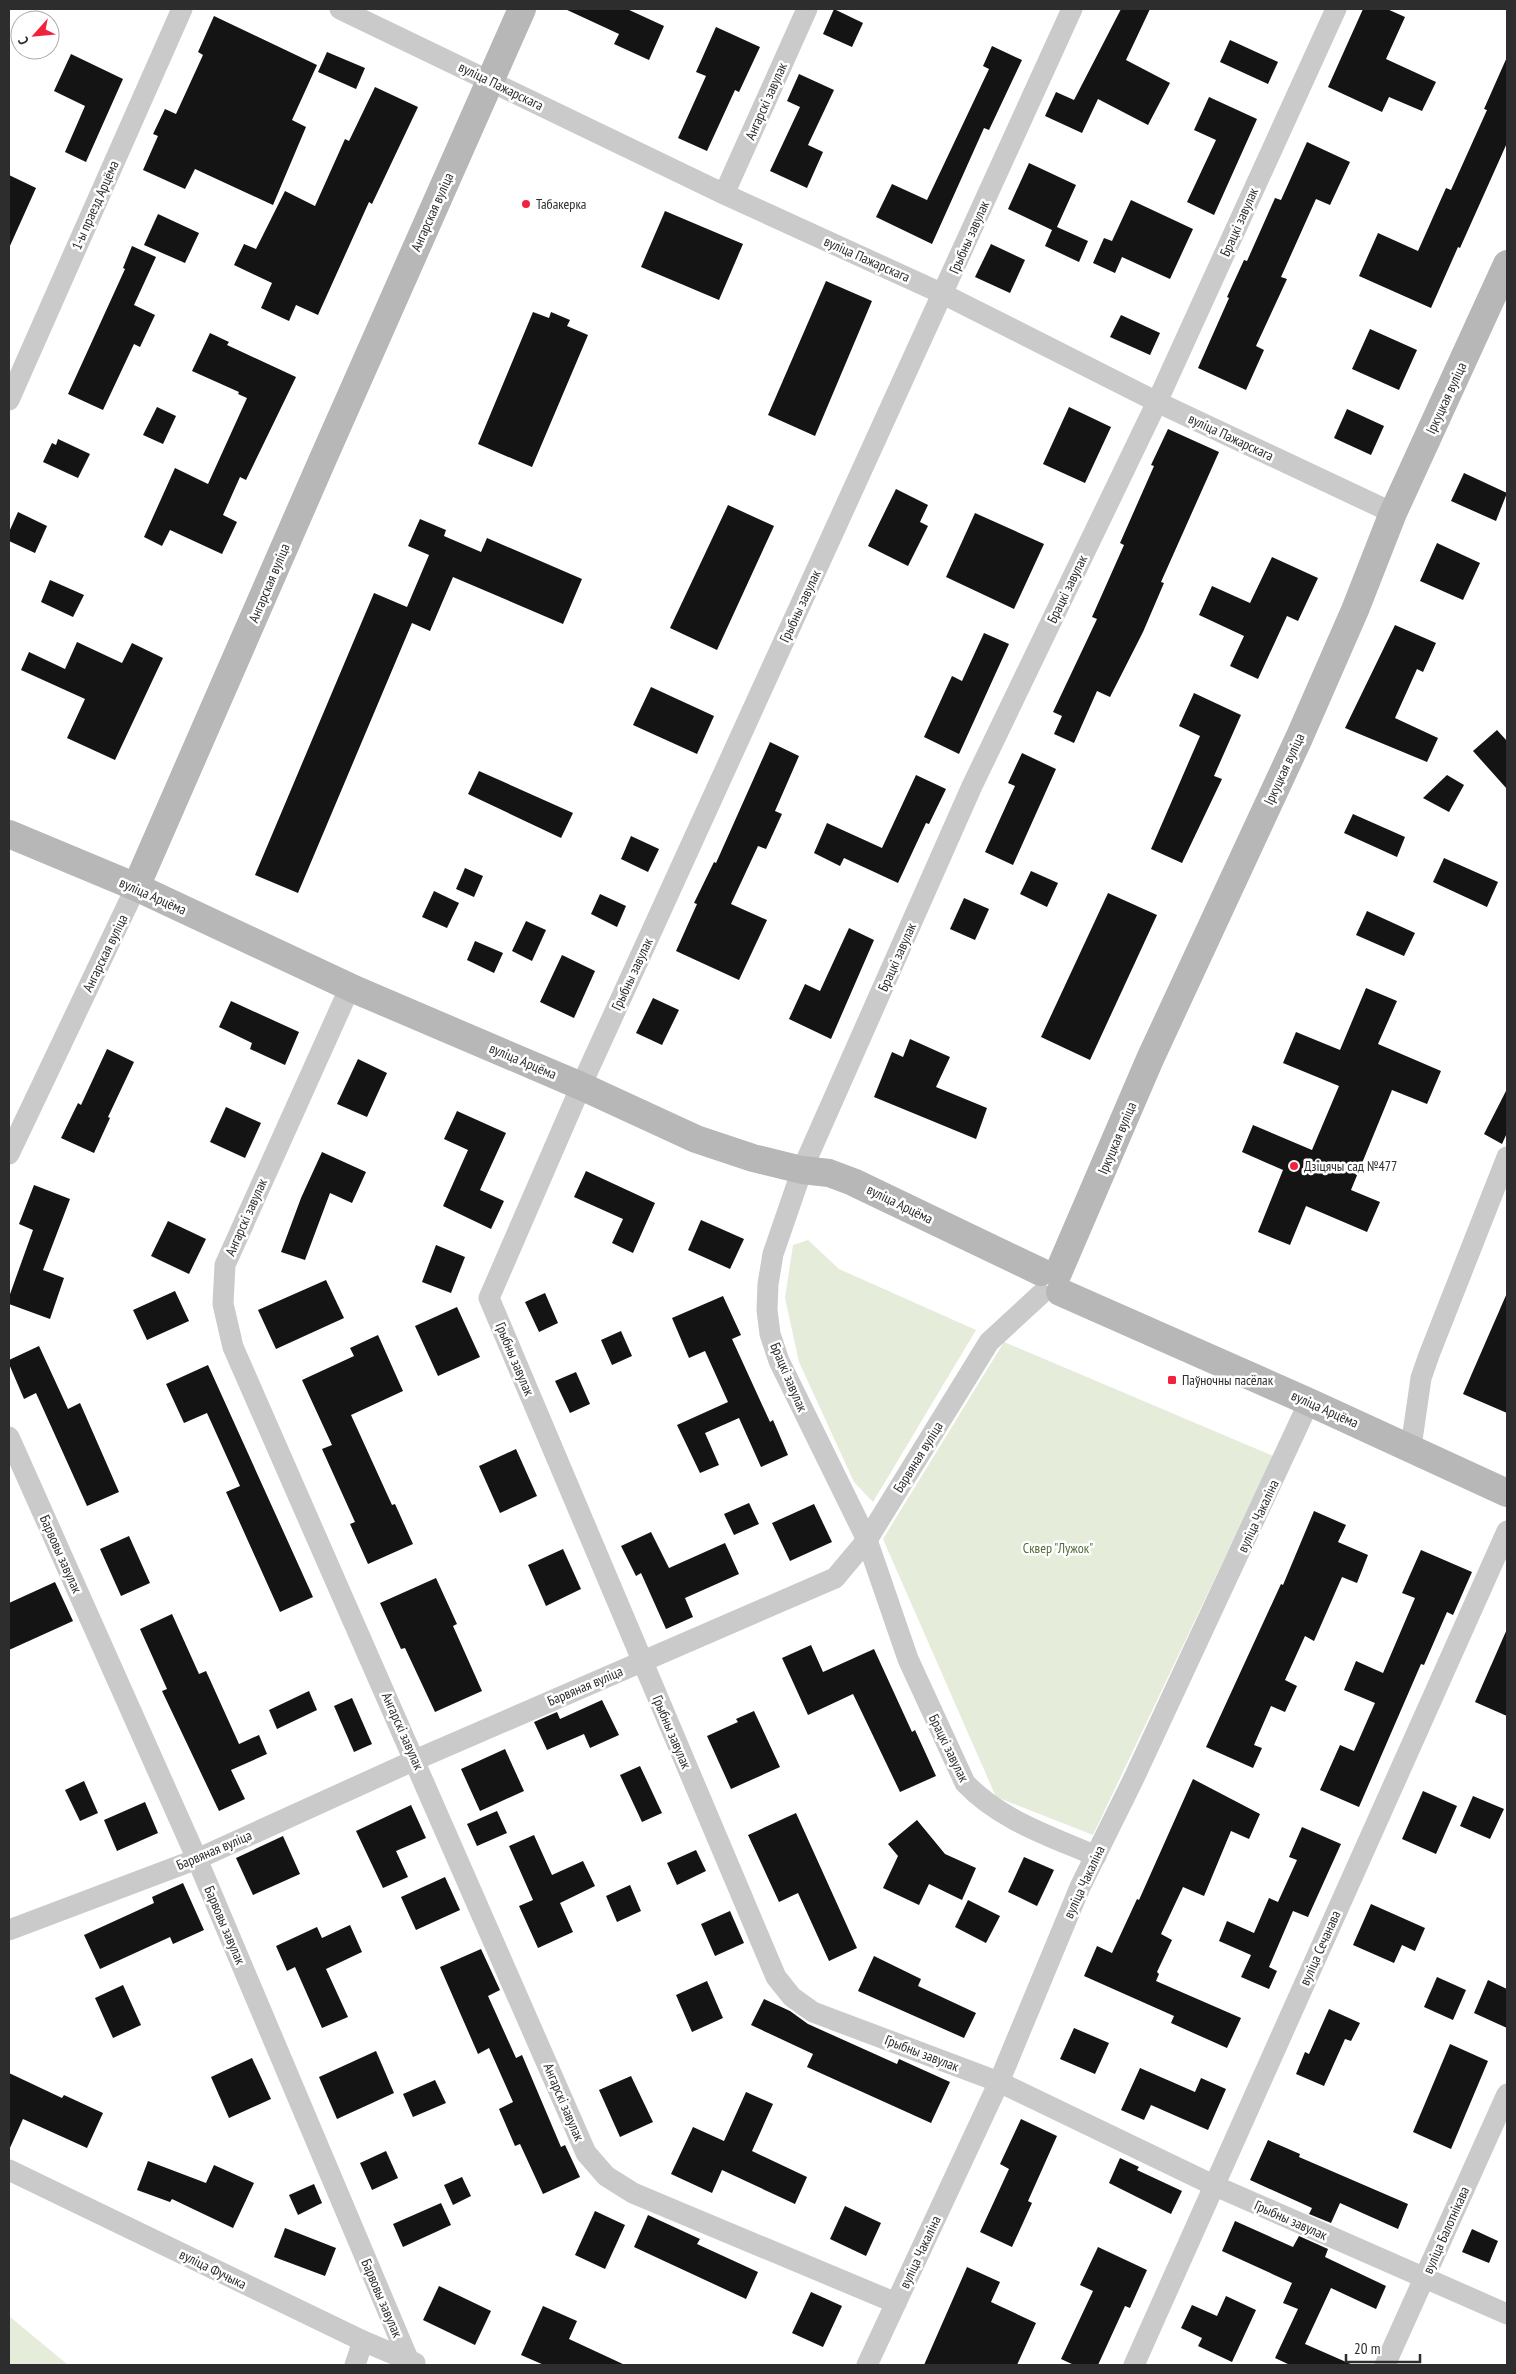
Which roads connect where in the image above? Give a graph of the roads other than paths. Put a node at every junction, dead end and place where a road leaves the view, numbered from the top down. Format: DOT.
graph roads {
  1 [pos="182,9"];
  2 [pos="340,9"];
  3 [pos="522,9"];
  4 [pos="808,9"];
  5 [pos="1072,9"];
  6 [pos="1336,9"];
  7 [pos="490,80"];
  8 [pos="724,194"];
  9 [pos="1507,264"];
  10 [pos="943,294"];
  11 [pos="9,400"];
  12 [pos="1157,402"];
  13 [pos="1393,513"];
  14 [pos="9,834"];
  15 [pos="136,888"];
  16 [pos="350,987"];
  17 [pos="581,1086"];
  18 [pos="9,1154"];
  19 [pos="1507,1157"];
  20 [pos="802,1170"];
  21 [pos="1050,1283"];
  22 [pos="1310,1402"];
  23 [pos="9,1437"];
  24 [pos="1411,1447"];
  25 [pos="1507,1493"];
  26 [pos="1507,1531"];
  27 [pos="867,1540"];
  28 [pos="642,1662"];
  29 [pos="416,1760"];
  30 [pos="1096,1856"];
  31 [pos="197,1859"];
  32 [pos="9,1930"];
  33 [pos="999,2082"];
  34 [pos="1507,2094"];
  35 [pos="9,2170"];
  36 [pos="1213,2185"];
  37 [pos="1424,2279"];
  38 [pos="896,2303"];
  39 [pos="1507,2314"];
  40 [pos="363,2341"];
  41 [pos="414,2363"];
  42 [pos="355,2365"];
  43 [pos="867,2365"];
  44 [pos="1134,2365"];
  45 [pos="1385,2365"];
  1 -- 11 [label="street, 1-ы праезд Арцёма"];
  2 -- 7 [label="street, вуліца Пажарскага"];
  3 -- 7 [label="street, Ангарская вуліца"];
  4 -- 8 [label="street, Ангарскі завулак"];
  5 -- 10 [label="street, Грыбны завулак"];
  6 -- 12 [label="street, Брацкі завулак"];
  7 -- 8 [label="street, вуліца Пажарскага"];
  7 -- 15 [label="street, Ангарская вуліца"];
  8 -- 10 [label="street, вуліца Пажарскага"];
  9 -- 13 [label="street, Іркуцкая вуліца"];
  10 -- 12 [label="street, вуліца Пажарскага"];
  10 -- 17 [label="street, Грыбны завулак"];
  12 -- 13 [label="street, вуліца Пажарскага"];
  12 -- 20 [label="street, Брацкі завулак"];
  13 -- 21 [label="street, Іркуцкая вуліца"];
  14 -- 15 [label="street, вуліца Арцёма"];
  15 -- 16 [label="street, вуліца Арцёма"];
  15 -- 18 [label="street, Ангарская вуліца"];
  16 -- 17 [label="street, вуліца Арцёма"];
  16 -- 29 [label="street, Ангарскі завулак"];
  17 -- 20 [label="street, вуліца Арцёма"];
  17 -- 28 [label="street, Грыбны завулак"];
  19 -- 24 [label="street"];
  20 -- 21 [label="street, вуліца Арцёма"];
  20 -- 27 [label="street, Брацкі завулак"];
  21 -- 22 [label="street, вуліца Арцёма"];
  21 -- 27 [label="street, Барвяная вуліца"];
  22 -- 24 [label="street, вуліца Арцёма"];
  22 -- 30 [label="street, вуліца Чакаліна"];
  23 -- 31 [label="street, Барвовы завулак"];
  24 -- 25 [label="street, вуліца Арцёма"];
  26 -- 36 [label="street, вуліца Сечанава"];
  27 -- 28 [label="street, Барвяная вуліца"];
  27 -- 30 [label="street, Брацкі завулак"];
  28 -- 29 [label="street, Барвяная вуліца"];
  28 -- 33 [label="street, Грыбны завулак"];
  29 -- 31 [label="street, Барвяная вуліца"];
  29 -- 38 [label="street, Ангарскі завулак"];
  30 -- 33 [label="street, вуліца Чакаліна"];
  31 -- 32 [label="street, Барвяная вуліца"];
  31 -- 41 [label="street, Барвовы завулак"];
  33 -- 36 [label="street, Грыбны завулак"];
  33 -- 38 [label="street, вуліца Чакаліна"];
  34 -- 37 [label="street, вуліца Балотнікава"];
  35 -- 40 [label="street, вуліца Фучыка"];
  36 -- 37 [label="street, Грыбны завулак"];
  36 -- 44 [label="street, вуліца Сечанава"];
  37 -- 39 [label="street, Грыбны завулак"];
  37 -- 45 [label="street, вуліца Балотнікава"];
  38 -- 43 [label="street, вуліца Чакаліна"];
  40 -- 41 [label="street, вуліца Фучыка"];
  40 -- 42 [label="street"];
}
